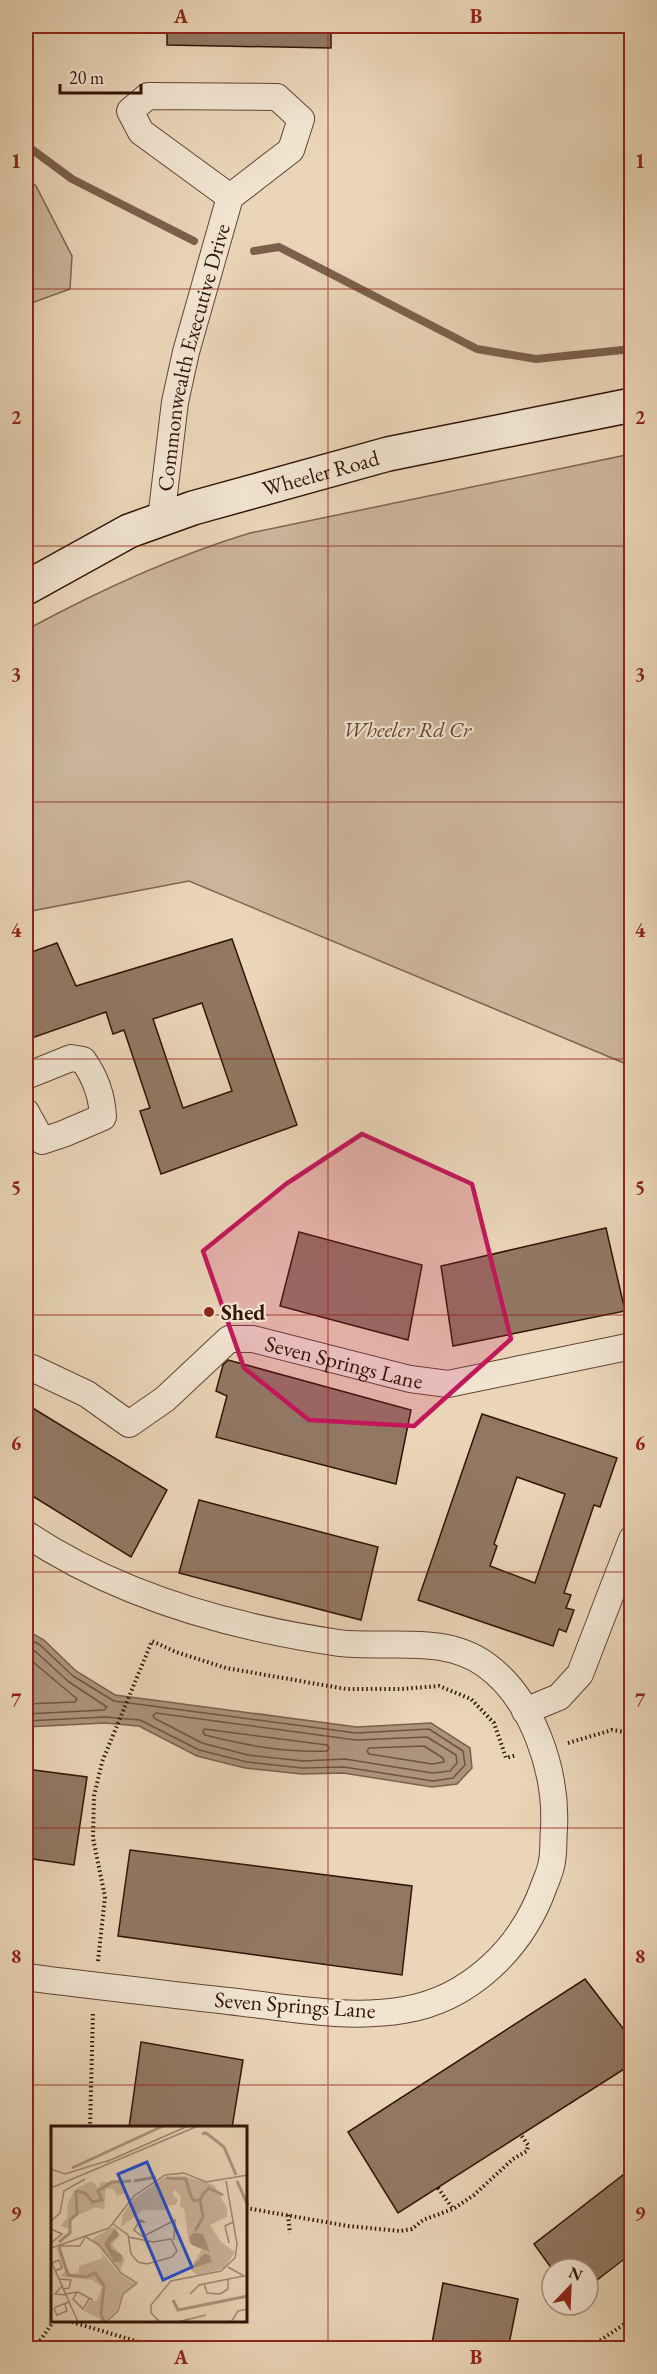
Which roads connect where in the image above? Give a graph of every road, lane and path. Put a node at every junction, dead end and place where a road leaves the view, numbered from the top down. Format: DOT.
graph roads {
  1 [pos="230,197"];
  2 [pos="632,405"];
  3 [pos="161,519"];
  4 [pos="26,588"];
  5 [pos="26,1076"];
  6 [pos="26,1112"];
  7 [pos="632,1346"];
  8 [pos="26,1369"];
  9 [pos="26,1534"];
  10 [pos="632,1539"];
  11 [pos="525,1711"];
  12 [pos="632,1733"];
  13 [pos="544,1750"];
  14 [pos="26,1977"];
  15 [pos="95,1986"];
  16 [pos="90,2126"];
  17 [pos="521,2135"];
  18 [pos="438,2188"];
  19 [pos="248,2208"];
  20 [pos="453,2209"];
  21 [pos="288,2215"];
  22 [pos="290,2233"];
  23 [pos="632,2319"];
  24 [pos="52,2323"];
  25 [pos="75,2323"];
  26 [pos="35,2349"];
  27 [pos="159,2349"];
  28 [pos="589,2349"];
  1 -- 1 [label="street"];
  1 -- 3 [label="street, Commonwealth Executive Drive"];
  2 -- 3 [label="main road, Wheeler Road"];
  3 -- 4 [label="main road, Wheeler Road"];
  5 -- 6 [label="street"];
  7 -- 8 [label="street, Seven Springs Lane"];
  9 -- 11 [label="street, Seven Springs Lane"];
  10 -- 11 [label="street"];
  11 -- 13 [label="street, Seven Springs Lane"];
  12 -- 13 [label="path"];
  13 -- 15 [label="street, Seven Springs Lane"];
  13 -- 15 [label="path"];
  14 -- 15 [label="street, Seven Springs Lane"];
  15 -- 16 [label="path"];
  17 -- 20 [label="path"];
  18 -- 20 [label="path"];
  19 -- 21 [label="path"];
  20 -- 21 [label="path"];
  21 -- 22 [label="path"];
  23 -- 28 [label="path"];
  24 -- 26 [label="path"];
  25 -- 27 [label="path"];
}
